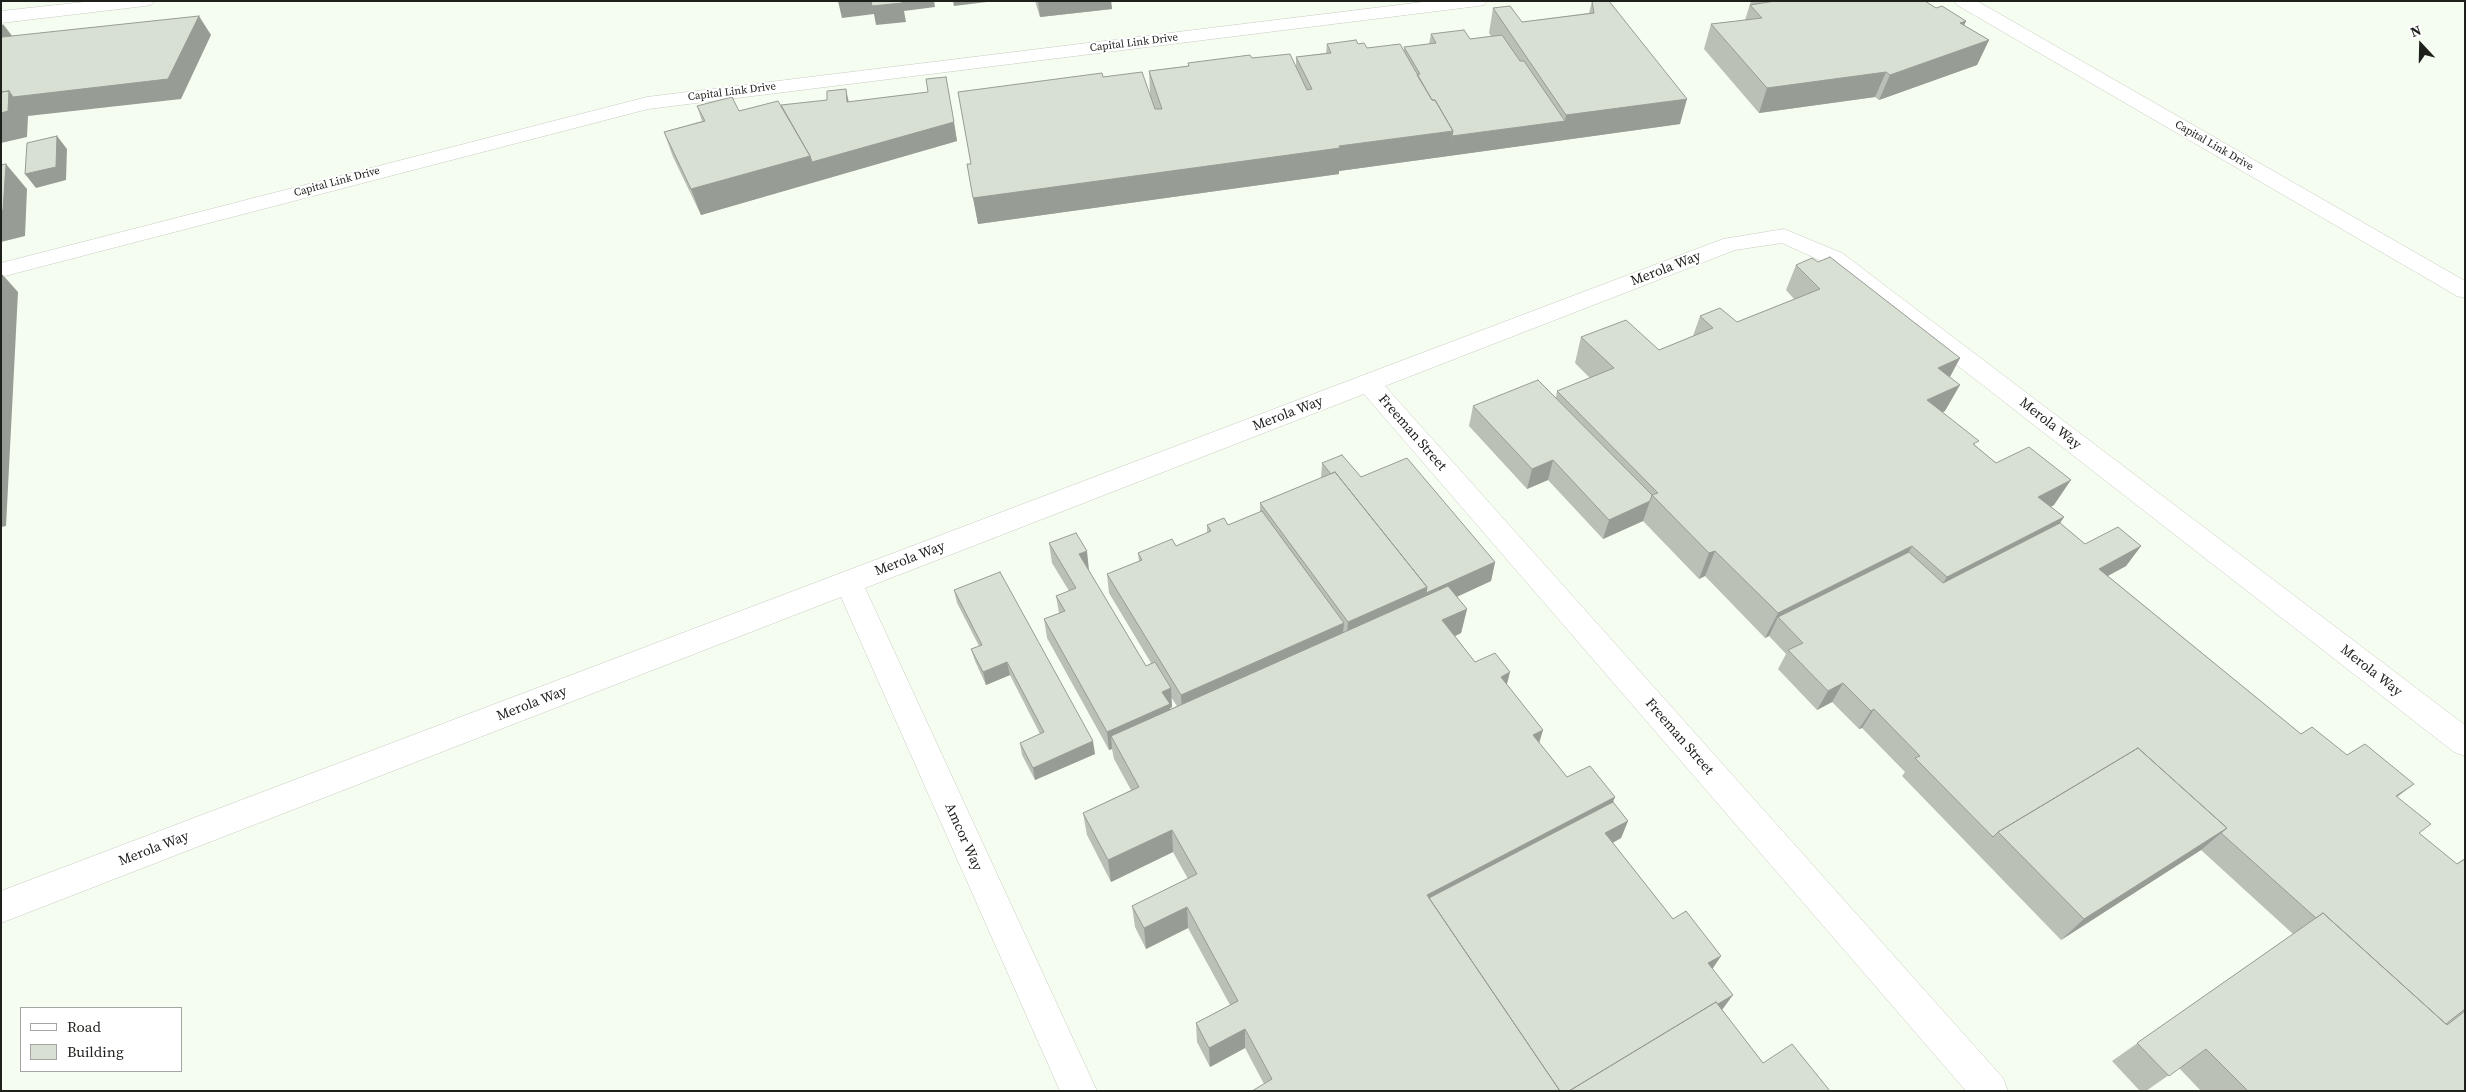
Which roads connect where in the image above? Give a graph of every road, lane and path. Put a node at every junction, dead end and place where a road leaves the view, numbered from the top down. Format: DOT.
graph roads {
  1 [pos="145,1"];
  2 [pos="1478,1"];
  3 [pos="1963,1"];
  4 [pos="1,16"];
  5 [pos="1,270"];
  6 [pos="2465,291"];
  7 [pos="1369,384"];
  8 [pos="848,582"];
  9 [pos="2465,743"];
  10 [pos="1,907"];
  11 [pos="1078,1091"];
  12 [pos="1990,1091"];
  1 -- 4 [label="street"];
  2 -- 5 [label="street, Capital Link Drive"];
  3 -- 6 [label="street, Capital Link Drive"];
  7 -- 8 [label="street, Merola Way"];
  7 -- 9 [label="street, Merola Way"];
  7 -- 12 [label="street, Freeman Street"];
  8 -- 10 [label="street, Merola Way"];
  8 -- 11 [label="street, Amcor Way"];
}
